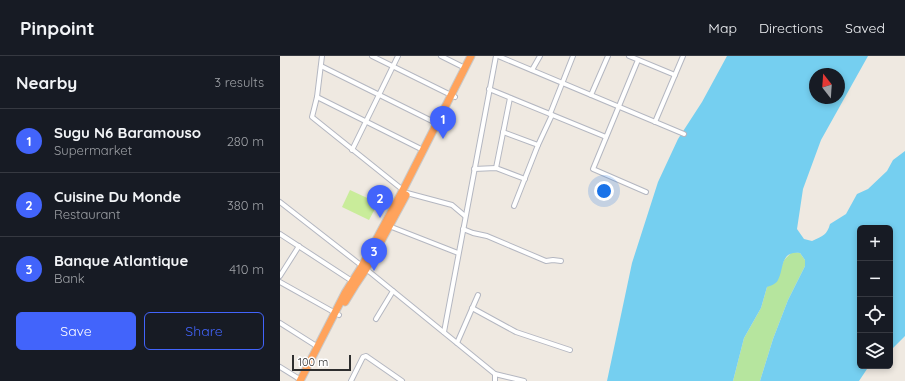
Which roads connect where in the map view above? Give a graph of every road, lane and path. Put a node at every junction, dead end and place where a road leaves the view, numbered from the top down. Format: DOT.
graph roads {
  1 [pos="322,56"];
  2 [pos="372,56"];
  3 [pos="398,56"];
  4 [pos="441,56"];
  5 [pos="471,56"];
  6 [pos="476,56"];
  7 [pos="497,56"];
  8 [pos="540,56"];
  9 [pos="573,56"];
  10 [pos="608,56"];
  11 [pos="629,56"];
  12 [pos="646,56"];
  13 [pos="683,56"];
  14 [pos="505,57"];
  15 [pos="638,60"];
  16 [pos="643,62"];
  17 [pos="321,66"];
  18 [pos="393,66"];
  19 [pos="465,68"];
  20 [pos="532,70"];
  21 [pos="675,75"];
  22 [pos="562,83"];
  23 [pos="489,89"];
  24 [pos="379,95"];
  25 [pos="591,95"];
  26 [pos="453,96"];
  27 [pos="317,97"];
  28 [pos="510,98"];
  29 [pos="619,107"];
  30 [pos="551,115"];
  31 [pos="366,121"];
  32 [pos="655,122"];
  33 [pos="436,123"];
  34 [pos="503,132"];
  35 [pos="684,134"];
  36 [pos="606,138"];
  37 [pos="538,145"];
  38 [pos="352,150"];
  39 [pos="423,150"];
  40 [pos="496,168"];
  41 [pos="474,169"];
  42 [pos="525,179"];
  43 [pos="405,192"];
  44 [pos="646,192"];
  45 [pos="280,202"];
  46 [pos="514,206"];
  47 [pos="465,216"];
  48 [pos="389,226"];
  49 [pos="463,229"];
  50 [pos="280,234"];
  51 [pos="299,246"];
  52 [pos="458,253"];
  53 [pos="561,261"];
  54 [pos="364,267"];
  55 [pos="280,276"];
  56 [pos="352,281"];
  57 [pos="280,282"];
  58 [pos="393,291"];
  59 [pos="478,295"];
  60 [pos="472,308"];
  61 [pos="337,314"];
  62 [pos="376,319"];
  63 [pos="280,323"];
  64 [pos="444,332"];
  65 [pos="457,343"];
  66 [pos="318,347"];
  67 [pos="570,350"];
  68 [pos="280,367"];
  69 [pos="495,374"];
  70 [pos="302,381"];
  71 [pos="350,381"];
  72 [pos="402,381"];
  73 [pos="494,381"];
  74 [pos="524,381"];
  1 -- 17 [label="street"];
  2 -- 18 [label="street"];
  3 -- 18 [label="street"];
  4 -- 19 [label="street"];
  5 -- 19 [label="highway"];
  6 -- 26 [label="highway"];
  7 -- 14 [label="street"];
  7 -- 23 [label="street"];
  8 -- 20 [label="street"];
  9 -- 22 [label="street"];
  10 -- 25 [label="street"];
  11 -- 15 [label="street"];
  12 -- 16 [label="street"];
  13 -- 21 [label="street"];
  14 -- 20 [label="street"];
  15 -- 16 [label="street"];
  15 -- 29 [label="street"];
  16 -- 21 [label="street"];
  17 -- 24 [label="street"];
  17 -- 27 [label="street"];
  18 -- 24 [label="street"];
  18 -- 26 [label="street"];
  19 -- 26 [label="highway"];
  20 -- 22 [label="street"];
  21 -- 32 [label="street"];
  22 -- 25 [label="street"];
  22 -- 30 [label="street"];
  23 -- 28 [label="street"];
  23 -- 41 [label="street"];
  24 -- 31 [label="street"];
  24 -- 33 [label="street"];
  25 -- 29 [label="street"];
  26 -- 33 [label="highway"];
  26 -- 43 [label="highway"];
  27 -- 31 [label="street"];
  27 -- 38 [label="street"];
  28 -- 30 [label="street"];
  28 -- 34 [label="street"];
  29 -- 32 [label="street"];
  29 -- 36 [label="street"];
  30 -- 36 [label="street"];
  30 -- 37 [label="street"];
  31 -- 38 [label="street"];
  31 -- 39 [label="street"];
  32 -- 35 [label="street"];
  33 -- 39 [label="highway"];
  34 -- 37 [label="street"];
  34 -- 40 [label="street"];
  36 -- 44 [label="street"];
  37 -- 42 [label="street"];
  38 -- 43 [label="street"];
  39 -- 43 [label="highway"];
  40 -- 41 [label="street"];
  40 -- 42 [label="street"];
  41 -- 47 [label="street"];
  42 -- 46 [label="street"];
  43 -- 47 [label="street"];
  43 -- 48 [label="highway"];
  43 -- 54 [label="highway"];
  45 -- 54 [label="street"];
  47 -- 49 [label="street"];
  48 -- 52 [label="street"];
  48 -- 54 [label="highway"];
  49 -- 52 [label="street"];
  49 -- 53 [label="street"];
  50 -- 51 [label="street"];
  51 -- 55 [label="street"];
  51 -- 56 [label="street"];
  52 -- 64 [label="street"];
  54 -- 56 [label="highway"];
  54 -- 58 [label="street"];
  54 -- 61 [label="highway"];
  56 -- 61 [label="highway"];
  57 -- 61 [label="street"];
  58 -- 62 [label="street"];
  58 -- 64 [label="street"];
  59 -- 60 [label="street"];
  60 -- 65 [label="street"];
  60 -- 67 [label="street"];
  61 -- 66 [label="highway"];
  61 -- 70 [label="highway"];
  63 -- 66 [label="street"];
  64 -- 65 [label="street"];
  65 -- 69 [label="street"];
  66 -- 70 [label="highway"];
  68 -- 70 [label="street"];
  69 -- 73 [label="street"];
  69 -- 74 [label="street"];
  71 -- 72 [label="street"];
}
